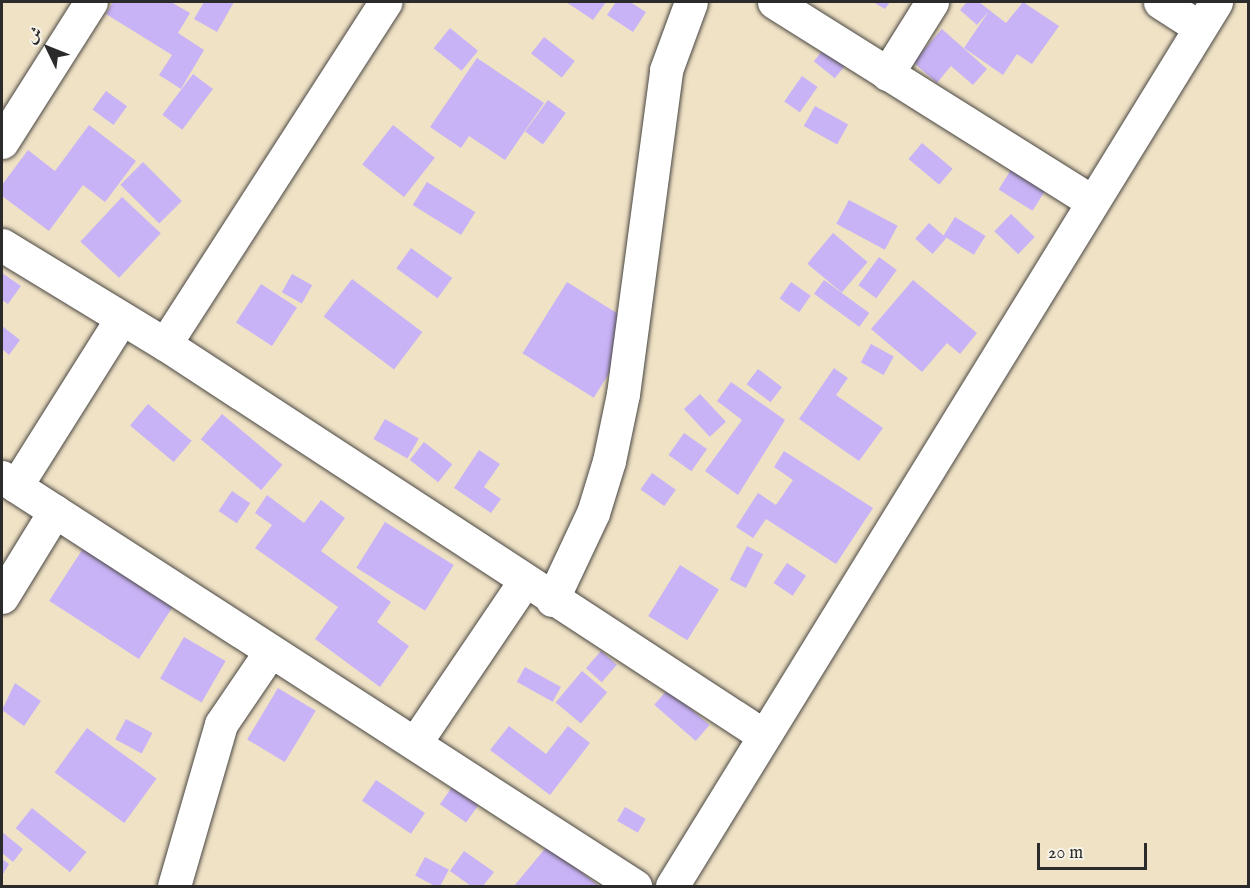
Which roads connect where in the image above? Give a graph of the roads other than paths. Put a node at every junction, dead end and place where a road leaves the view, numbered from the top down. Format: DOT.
graph roads {
  1 [pos="91,2"];
  2 [pos="385,2"];
  3 [pos="691,2"];
  4 [pos="774,2"];
  5 [pos="932,2"];
  6 [pos="1160,2"];
  7 [pos="1208,14"];
  8 [pos="887,74"];
  9 [pos="2,142"];
  10 [pos="1090,200"];
  11 [pos="2,245"];
  12 [pos="121,319"];
  13 [pos="165,344"];
  14 [pos="9,481"];
  15 [pos="55,512"];
  16 [pos="524,582"];
  17 [pos="2,597"];
  18 [pos="552,600"];
  19 [pos="270,652"];
  20 [pos="763,735"];
  21 [pos="415,743"];
  22 [pos="174,886"];
  23 [pos="635,886"];
  24 [pos="672,886"];
  1 -- 9 [label="street"];
  2 -- 13 [label="street"];
  3 -- 18 [label="street"];
  4 -- 8 [label="street"];
  5 -- 8 [label="street"];
  6 -- 7 [label="street"];
  7 -- 10 [label="street"];
  8 -- 10 [label="street"];
  10 -- 20 [label="street"];
  11 -- 12 [label="street"];
  12 -- 13 [label="street"];
  12 -- 14 [label="street"];
  13 -- 16 [label="street"];
  14 -- 15 [label="street"];
  15 -- 17 [label="street"];
  15 -- 19 [label="street"];
  16 -- 18 [label="street"];
  16 -- 21 [label="street"];
  18 -- 20 [label="street"];
  19 -- 21 [label="street"];
  19 -- 22 [label="street"];
  20 -- 24 [label="street"];
  21 -- 23 [label="street"];
}
